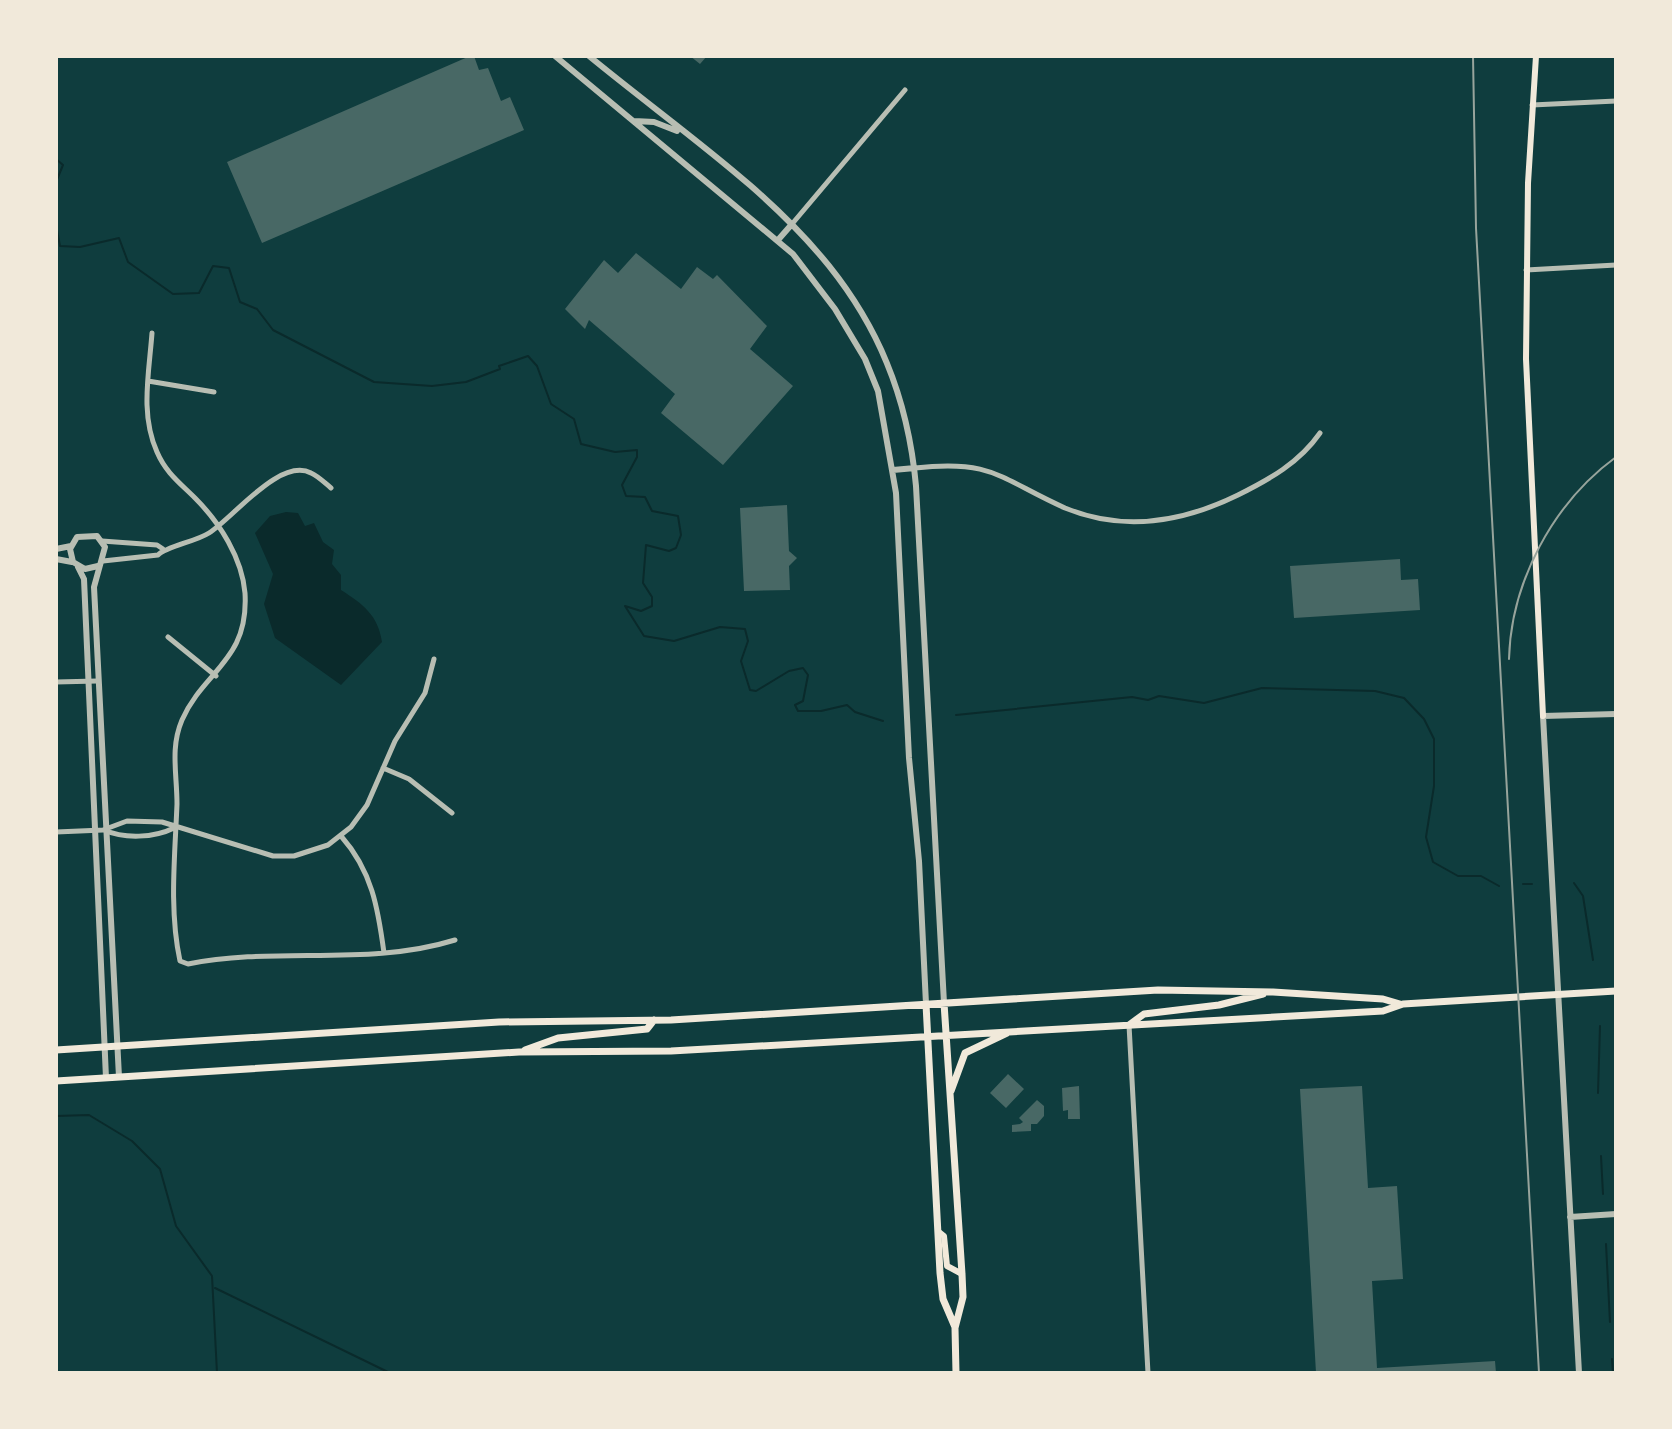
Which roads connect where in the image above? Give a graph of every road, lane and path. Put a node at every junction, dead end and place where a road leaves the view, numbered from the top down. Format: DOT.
graph roads {
  1 [pos="555,56"];
  2 [pos="589,56"];
  3 [pos="1536,56"];
  4 [pos="905,90"];
  5 [pos="1616,101"];
  6 [pos="1532,105"];
  7 [pos="633,121"];
  8 [pos="684,134"];
  9 [pos="792,224"];
  10 [pos="778,240"];
  11 [pos="1616,265"];
  12 [pos="1526,270"];
  13 [pos="152,333"];
  14 [pos="148,381"];
  15 [pos="214,392"];
  16 [pos="1320,433"];
  17 [pos="915,468"];
  18 [pos="893,470"];
  19 [pos="331,488"];
  20 [pos="218,528"];
  21 [pos="102,541"];
  22 [pos="71,546"];
  23 [pos="141,546"];
  24 [pos="56,549"];
  25 [pos="163,549"];
  26 [pos="142,556"];
  27 [pos="56,559"];
  28 [pos="100,563"];
  29 [pos="76,564"];
  30 [pos="168,637"];
  31 [pos="434,659"];
  32 [pos="216,676"];
  33 [pos="88,681"];
  34 [pos="97,681"];
  35 [pos="56,682"];
  36 [pos="1616,714"];
  37 [pos="1543,716"];
  38 [pos="383,768"];
  39 [pos="452,813"];
  40 [pos="143,821"];
  41 [pos="174,828"];
  42 [pos="103,830"];
  43 [pos="94,831"];
  44 [pos="56,832"];
  45 [pos="143,835"];
  46 [pos="341,836"];
  47 [pos="455,940"];
  48 [pos="384,953"];
  49 [pos="1616,991"];
  50 [pos="1273,992"];
  51 [pos="944,1003"];
  52 [pos="926,1004"];
  53 [pos="1403,1004"];
  54 [pos="654,1020"];
  55 [pos="1129,1025"];
  56 [pos="1014,1030"];
  57 [pos="946,1034"];
  58 [pos="928,1035"];
  59 [pos="117,1046"];
  60 [pos="104,1047"];
  61 [pos="56,1050"];
  62 [pos="519,1052"];
  63 [pos="119,1077"];
  64 [pos="106,1078"];
  65 [pos="56,1081"];
  66 [pos="949,1097"];
  67 [pos="1616,1214"];
  68 [pos="1570,1217"];
  69 [pos="939,1232"];
  70 [pos="962,1274"];
  71 [pos="955,1328"];
  72 [pos="956,1373"];
  73 [pos="1148,1373"];
  74 [pos="1579,1373"];
  1 -- 7 [label="street"];
  2 -- 8 [label="street"];
  3 -- 6 [label="main road"];
  4 -- 9 [label="street"];
  5 -- 6 [label="street"];
  6 -- 12 [label="main road"];
  7 -- 8 [label="street"];
  7 -- 10 [label="street"];
  8 -- 9 [label="street"];
  9 -- 10 [label="street"];
  9 -- 17 [label="street"];
  10 -- 18 [label="street"];
  11 -- 12 [label="street"];
  12 -- 37 [label="main road"];
  13 -- 14 [label="street"];
  14 -- 15 [label="street"];
  14 -- 20 [label="street"];
  16 -- 17 [label="street"];
  17 -- 18 [label="street"];
  17 -- 51 [label="street"];
  18 -- 52 [label="street"];
  19 -- 20 [label="street"];
  20 -- 25 [label="street"];
  20 -- 32 [label="street"];
  21 -- 22 [label="street"];
  21 -- 23 [label="street"];
  21 -- 28 [label="street"];
  22 -- 24 [label="street"];
  22 -- 29 [label="street"];
  23 -- 25 [label="street"];
  23 -- 26 [label="street"];
  25 -- 26 [label="street"];
  26 -- 28 [label="street"];
  27 -- 29 [label="street"];
  28 -- 29 [label="street"];
  28 -- 34 [label="street"];
  29 -- 33 [label="street"];
  30 -- 32 [label="street"];
  31 -- 38 [label="street"];
  32 -- 41 [label="street"];
  33 -- 34 [label="street"];
  33 -- 35 [label="street"];
  33 -- 43 [label="street"];
  34 -- 42 [label="street"];
  36 -- 37 [label="street"];
  37 -- 68 [label="street"];
  38 -- 39 [label="street"];
  38 -- 46 [label="street"];
  40 -- 41 [label="street"];
  40 -- 42 [label="street"];
  40 -- 45 [label="street"];
  41 -- 45 [label="street"];
  41 -- 46 [label="street"];
  41 -- 48 [label="street"];
  42 -- 43 [label="street"];
  42 -- 45 [label="street"];
  42 -- 59 [label="street"];
  43 -- 44 [label="street"];
  43 -- 60 [label="street"];
  46 -- 48 [label="street"];
  47 -- 48 [label="street"];
  49 -- 53 [label="main road"];
  50 -- 51 [label="main road"];
  50 -- 53 [label="main road"];
  50 -- 55 [label="main road"];
  51 -- 52 [label="main road"];
  51 -- 57 [label="main road"];
  52 -- 54 [label="main road"];
  52 -- 58 [label="main road"];
  53 -- 55 [label="main road"];
  54 -- 59 [label="main road"];
  54 -- 62 [label="main road"];
  55 -- 56 [label="main road"];
  55 -- 73 [label="street"];
  56 -- 57 [label="main road"];
  56 -- 66 [label="main road"];
  57 -- 58 [label="main road"];
  57 -- 66 [label="main road"];
  58 -- 62 [label="main road"];
  58 -- 69 [label="main road"];
  59 -- 60 [label="main road"];
  59 -- 63 [label="street"];
  60 -- 61 [label="main road"];
  60 -- 64 [label="street"];
  62 -- 63 [label="main road"];
  63 -- 64 [label="main road"];
  64 -- 65 [label="main road"];
  66 -- 70 [label="main road"];
  67 -- 68 [label="street"];
  68 -- 74 [label="street"];
  69 -- 70 [label="main road"];
  69 -- 71 [label="main road"];
  70 -- 71 [label="main road"];
  71 -- 72 [label="main road"];
}
